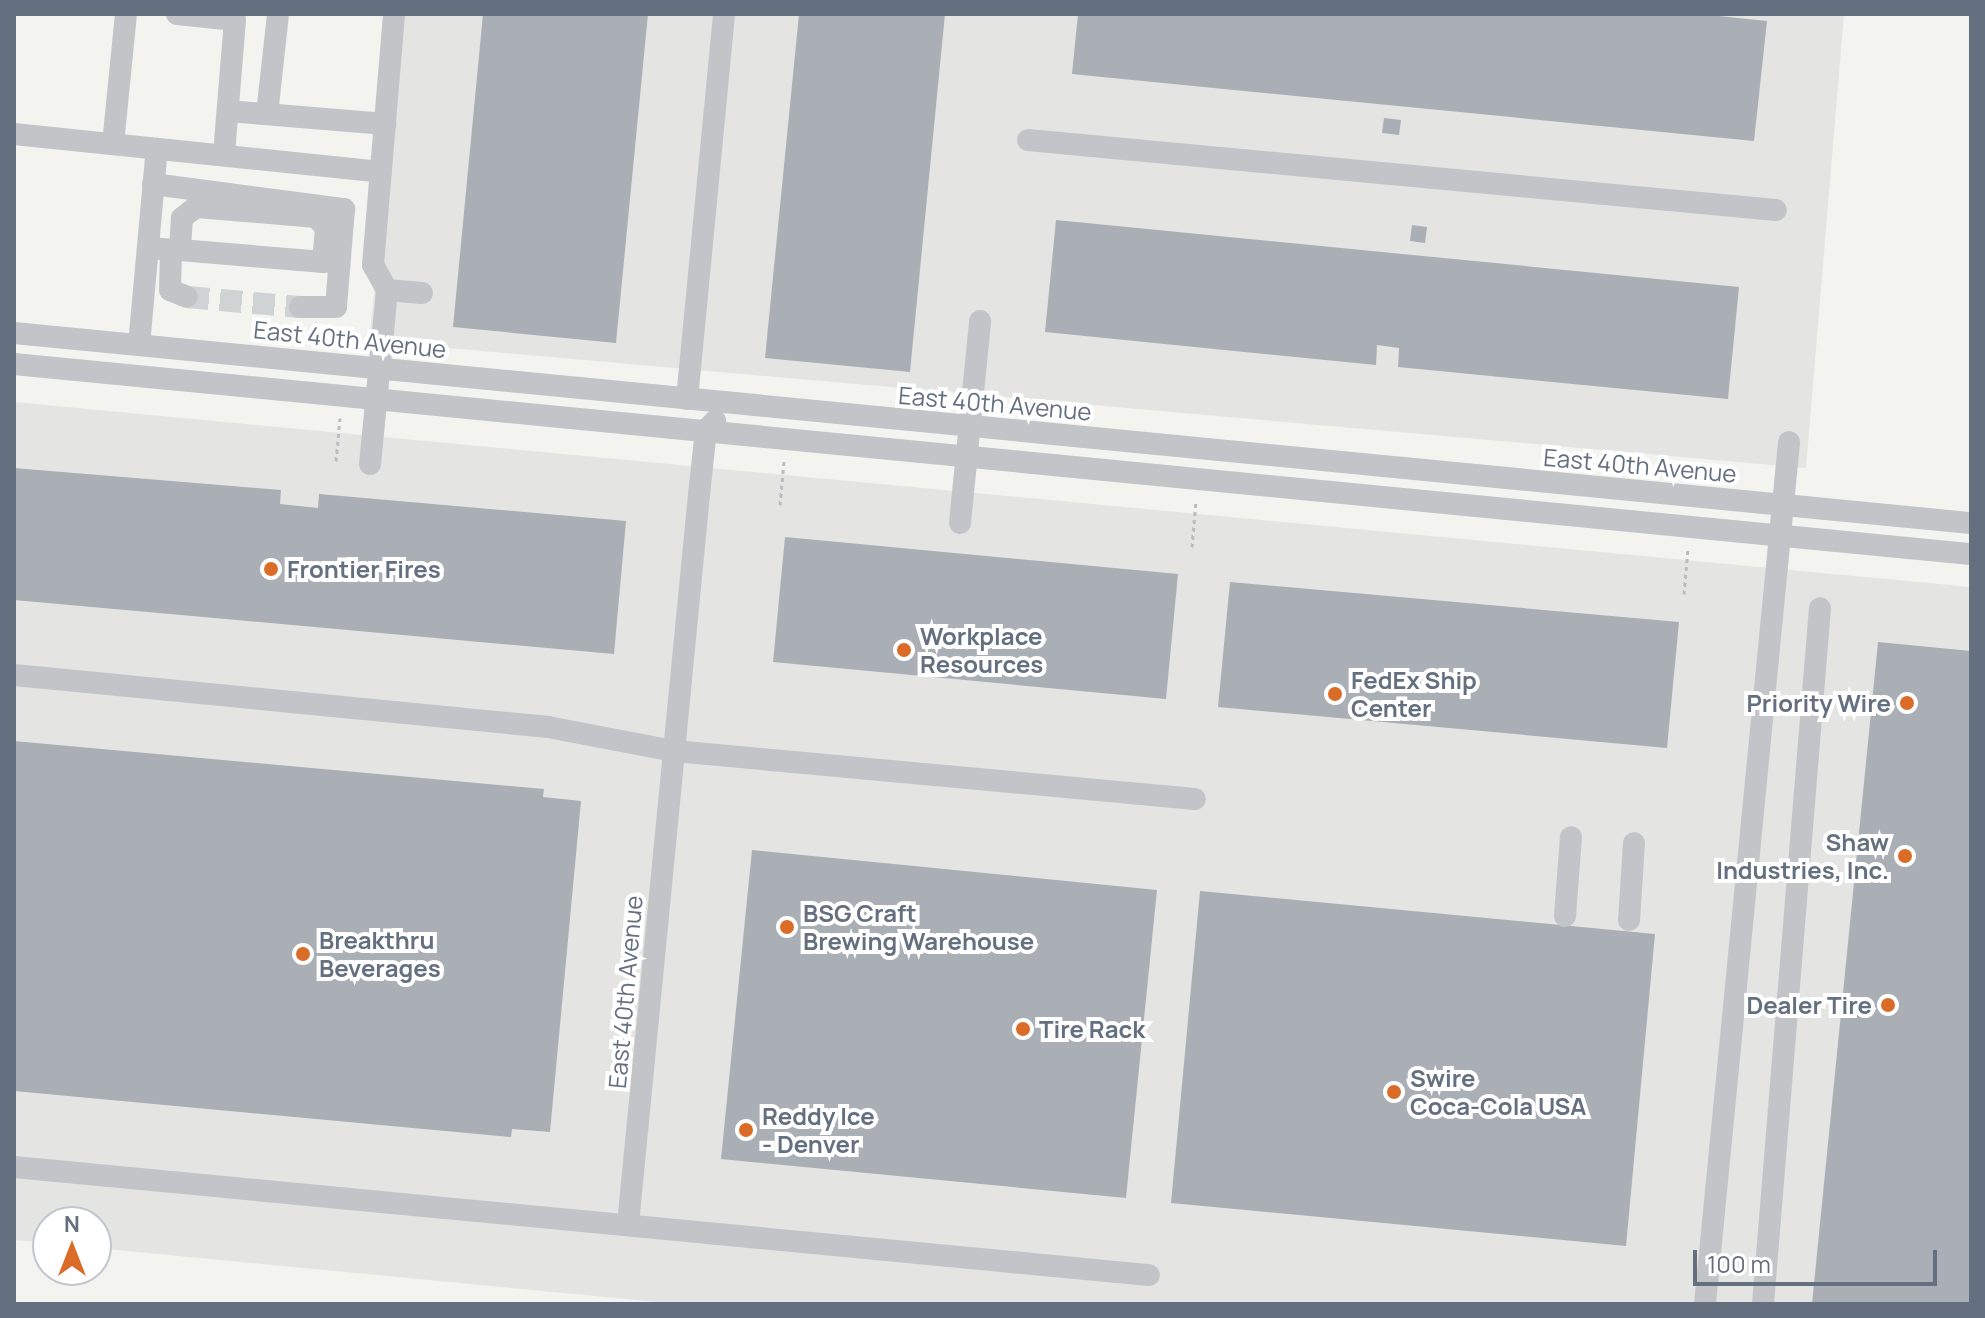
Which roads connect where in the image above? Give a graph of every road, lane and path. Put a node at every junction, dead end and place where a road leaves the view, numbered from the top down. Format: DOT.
graph roads {
  1 [pos="126,14"];
  2 [pos="177,14"];
  3 [pos="278,14"];
  4 [pos="394,14"];
  5 [pos="724,14"];
  6 [pos="235,17"];
  7 [pos="228,111"];
  8 [pos="267,114"];
  9 [pos="385,124"];
  10 [pos="14,136"];
  11 [pos="1028,140"];
  12 [pos="113,144"];
  13 [pos="157,149"];
  14 [pos="224,155"];
  15 [pos="381,172"];
  16 [pos="153,184"];
  17 [pos="1776,210"];
  18 [pos="148,248"];
  19 [pos="175,250"];
  20 [pos="387,290"];
  21 [pos="422,293"];
  22 [pos="187,297"];
  23 [pos="300,307"];
  24 [pos="980,321"];
  25 [pos="14,333"];
  26 [pos="139,345"];
  27 [pos="14,364"];
  28 [pos="379,368"];
  29 [pos="376,399"];
  30 [pos="687,399"];
  31 [pos="804,411"];
  32 [pos="340,418"];
  33 [pos="970,427"];
  34 [pos="706,430"];
  35 [pos="1789,442"];
  36 [pos="967,456"];
  37 [pos="336,461"];
  38 [pos="784,461"];
  39 [pos="370,464"];
  40 [pos="1196,500"];
  41 [pos="780,505"];
  42 [pos="1783,505"];
  43 [pos="960,523"];
  44 [pos="1971,523"];
  45 [pos="1780,536"];
  46 [pos="1192,547"];
  47 [pos="1688,548"];
  48 [pos="1971,554"];
  49 [pos="1684,594"];
  50 [pos="1820,608"];
  51 [pos="14,675"];
  52 [pos="674,751"];
  53 [pos="1195,799"];
  54 [pos="1571,837"];
  55 [pos="1634,843"];
  56 [pos="1565,916"];
  57 [pos="1629,920"];
  58 [pos="14,1167"];
  59 [pos="628,1224"];
  60 [pos="1149,1275"];
  61 [pos="1705,1304"];
  62 [pos="1763,1304"];
  1 -- 12 [label="street"];
  2 -- 6 [label="street"];
  3 -- 8 [label="street"];
  4 -- 9 [label="street"];
  5 -- 30 [label="street"];
  6 -- 7 [label="street"];
  7 -- 8 [label="street"];
  7 -- 14 [label="street"];
  8 -- 9 [label="street"];
  9 -- 15 [label="street"];
  10 -- 12 [label="street"];
  11 -- 17 [label="street"];
  12 -- 13 [label="street"];
  13 -- 14 [label="street"];
  13 -- 16 [label="street"];
  14 -- 15 [label="street"];
  15 -- 20 [label="street"];
  16 -- 18 [label="street"];
  16 -- 23 [label="street"];
  18 -- 19 [label="street"];
  18 -- 26 [label="street"];
  19 -- 19 [label="street"];
  19 -- 22 [label="street"];
  20 -- 21 [label="street"];
  20 -- 28 [label="street"];
  24 -- 33 [label="street"];
  25 -- 26 [label="street, East 40th Avenue"];
  26 -- 28 [label="street, East 40th Avenue"];
  27 -- 29 [label="street"];
  28 -- 29 [label="street"];
  28 -- 30 [label="street, East 40th Avenue"];
  29 -- 34 [label="street"];
  29 -- 39 [label="street"];
  30 -- 31 [label="street, East 40th Avenue"];
  31 -- 33 [label="street, East 40th Avenue"];
  31 -- 34 [label="street"];
  32 -- 37 [label="path"];
  33 -- 36 [label="street"];
  33 -- 42 [label="street, East 40th Avenue"];
  34 -- 36 [label="street"];
  34 -- 52 [label="street, East 40th Avenue"];
  35 -- 42 [label="street"];
  36 -- 43 [label="street"];
  36 -- 45 [label="street"];
  38 -- 41 [label="path"];
  40 -- 46 [label="path"];
  42 -- 44 [label="street, East 40th Avenue"];
  42 -- 45 [label="street"];
  45 -- 48 [label="street"];
  45 -- 61 [label="street"];
  47 -- 49 [label="path"];
  50 -- 62 [label="street"];
  51 -- 52 [label="street"];
  52 -- 53 [label="street"];
  52 -- 59 [label="street, East 40th Avenue"];
  54 -- 56 [label="street"];
  55 -- 57 [label="street"];
  58 -- 59 [label="street"];
  59 -- 60 [label="street"];
}
